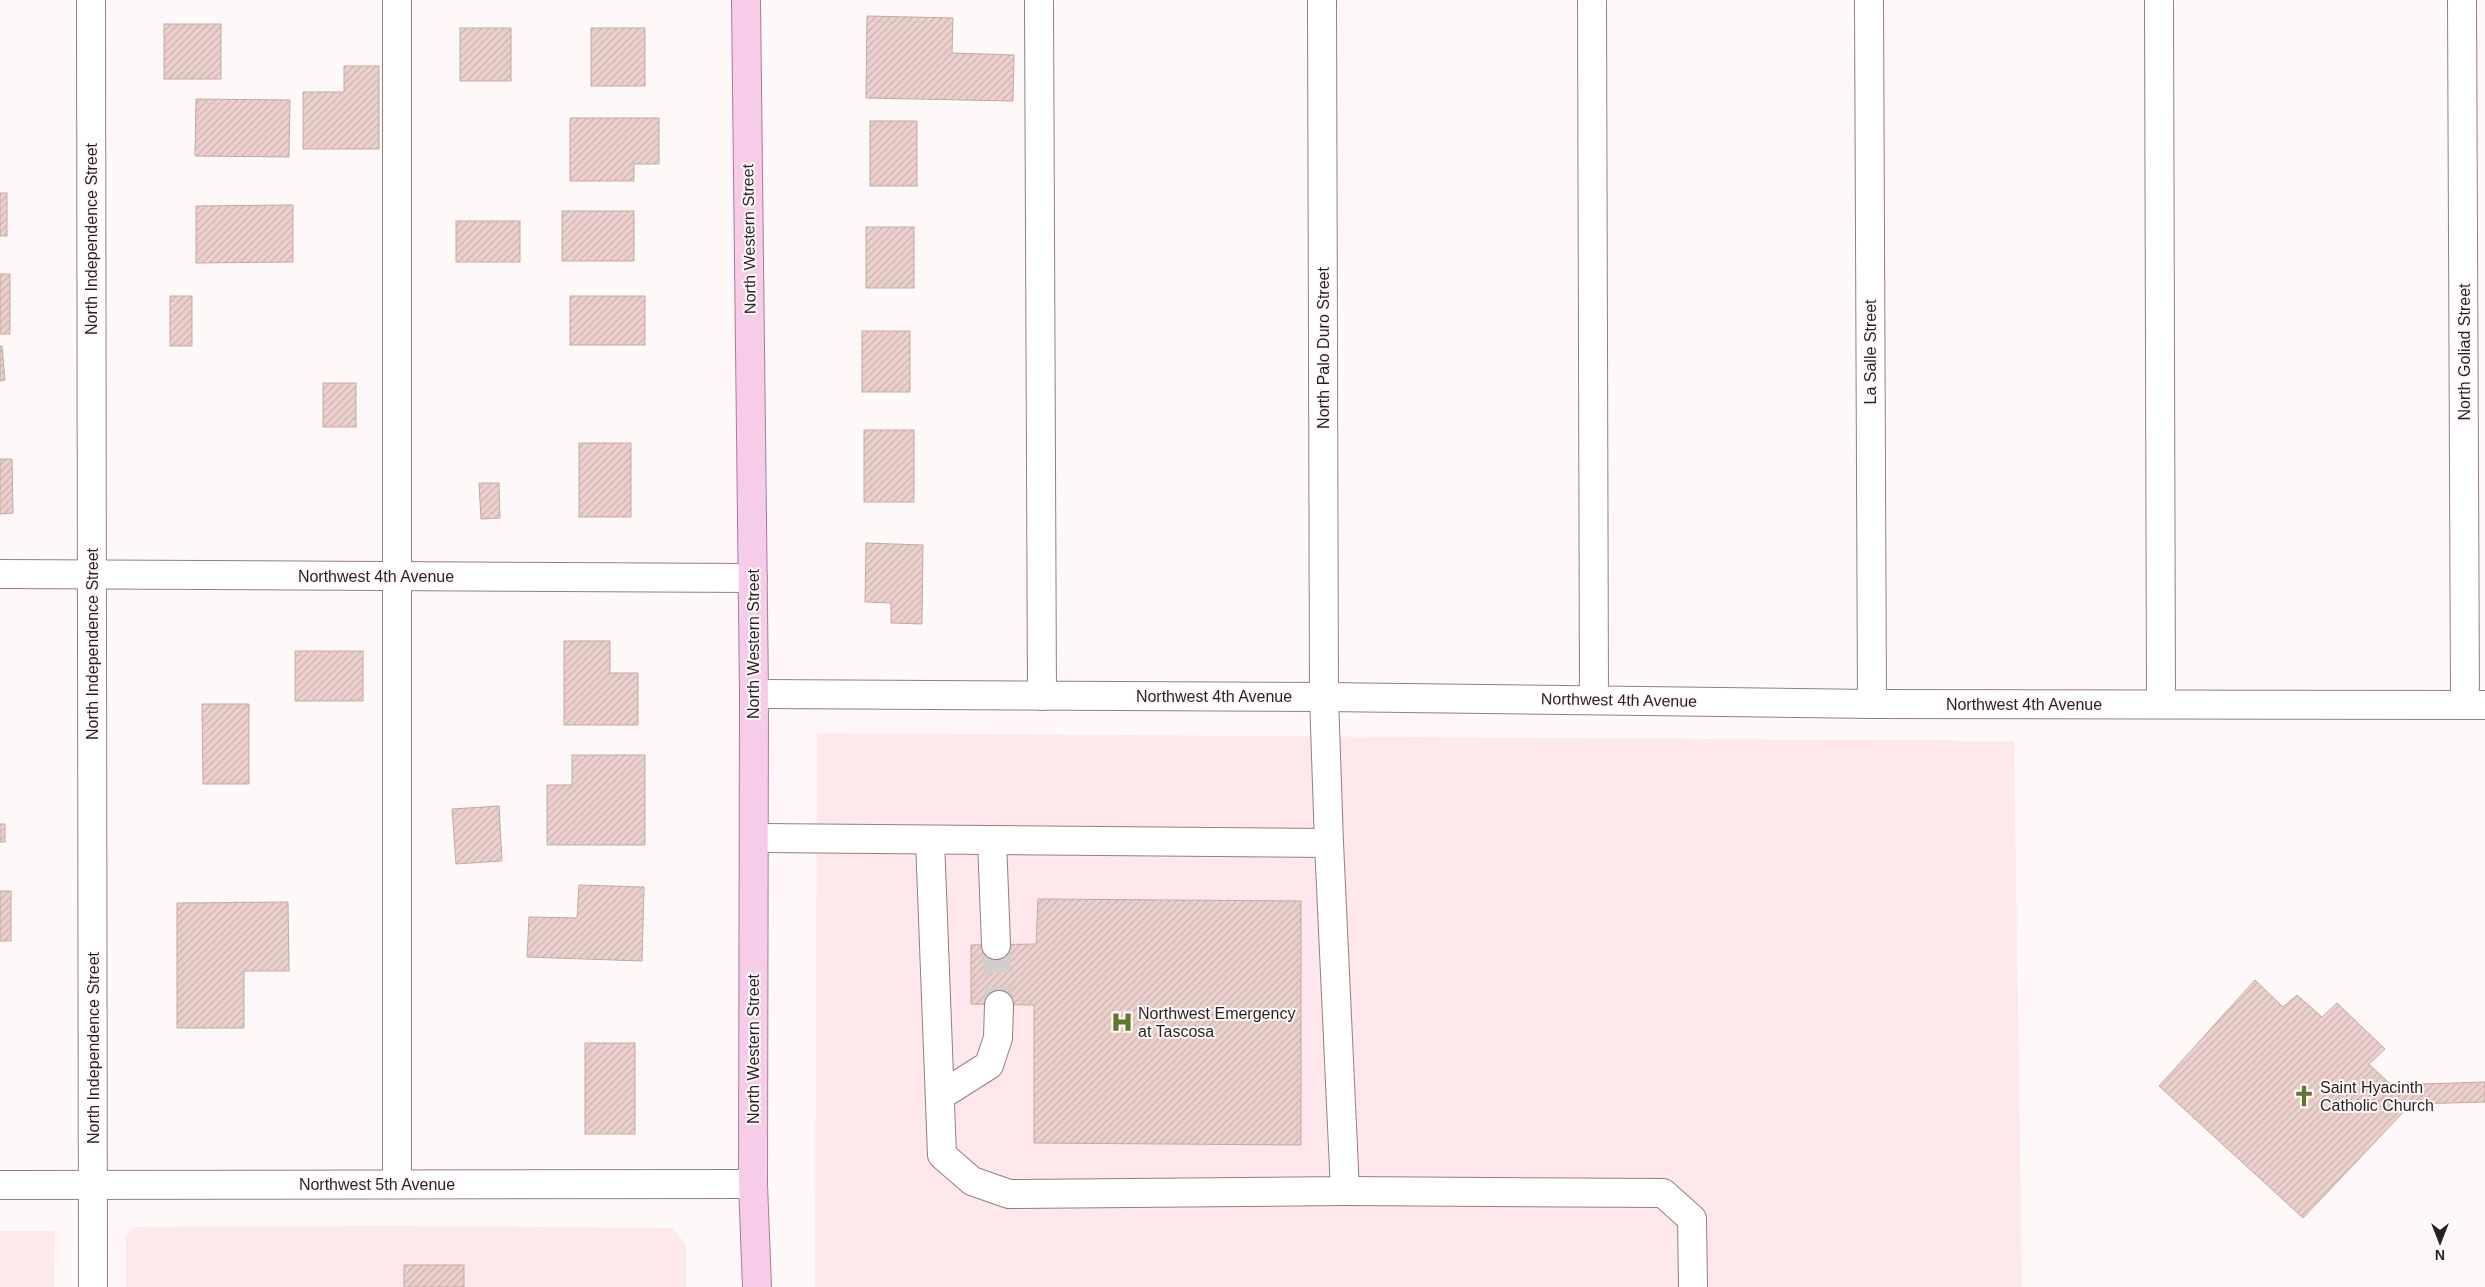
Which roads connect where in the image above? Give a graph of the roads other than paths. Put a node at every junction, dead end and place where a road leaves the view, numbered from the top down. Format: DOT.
graph roads {
  1 [pos="91,0"];
  2 [pos="397,0"];
  3 [pos="746,0"];
  4 [pos="1039,0"];
  5 [pos="1322,0"];
  6 [pos="1592,0"];
  7 [pos="1869,0"];
  8 [pos="2159,0"];
  9 [pos="2462,0"];
  10 [pos="0,574"];
  11 [pos="92,574"];
  12 [pos="397,576"];
  13 [pos="753,578"];
  14 [pos="754,694"];
  15 [pos="1042,696"];
  16 [pos="1324,697"];
  17 [pos="1594,700"];
  18 [pos="1872,704"];
  19 [pos="2161,704"];
  20 [pos="2475,705"];
  21 [pos="754,838"];
  22 [pos="930,840"];
  23 [pos="992,840"];
  24 [pos="1329,843"];
  25 [pos="996,945"];
  26 [pos="999,1005"];
  27 [pos="940,1096"];
  28 [pos="397,1184"];
  29 [pos="753,1184"];
  30 [pos="0,1185"];
  31 [pos="93,1185"];
  32 [pos="1344,1191"];
  33 [pos="93,1287"];
  34 [pos="757,1287"];
  35 [pos="1693,1287"];
  1 -- 11 [label="street, North Independence Street"];
  2 -- 12 [label="street"];
  3 -- 13 [label="main road, North Western Street"];
  4 -- 15 [label="street"];
  5 -- 16 [label="street, North Palo Duro Street"];
  6 -- 17 [label="street"];
  7 -- 18 [label="street, La Salle Street"];
  8 -- 19 [label="street"];
  9 -- 20 [label="street, North Goliad Street"];
  10 -- 11 [label="street, Northwest 4th Avenue"];
  11 -- 12 [label="street, Northwest 4th Avenue"];
  11 -- 31 [label="street, North Independence Street"];
  12 -- 13 [label="street, Northwest 4th Avenue"];
  12 -- 28 [label="street"];
  13 -- 14 [label="main road, North Western Street"];
  14 -- 15 [label="street, Northwest 4th Avenue"];
  14 -- 21 [label="main road, North Western Street"];
  15 -- 16 [label="street, Northwest 4th Avenue"];
  16 -- 17 [label="street, Northwest 4th Avenue"];
  16 -- 24 [label="street, North Palo Duro Street"];
  17 -- 18 [label="street, Northwest 4th Avenue"];
  18 -- 19 [label="street, Northwest 4th Avenue"];
  19 -- 20 [label="street, Northwest 4th Avenue"];
  21 -- 22 [label="street"];
  21 -- 29 [label="main road, North Western Street"];
  22 -- 23 [label="street"];
  22 -- 27 [label="street"];
  23 -- 24 [label="street"];
  23 -- 25 [label="street"];
  24 -- 32 [label="street, North Palo Duro Street"];
  26 -- 27 [label="street"];
  27 -- 32 [label="street"];
  28 -- 29 [label="street, Northwest 5th Avenue"];
  28 -- 31 [label="street, Northwest 5th Avenue"];
  29 -- 34 [label="main road, North Western Street"];
  30 -- 31 [label="street, Northwest 5th Avenue"];
  31 -- 33 [label="street, North Independence Street"];
  32 -- 35 [label="street"];
}
